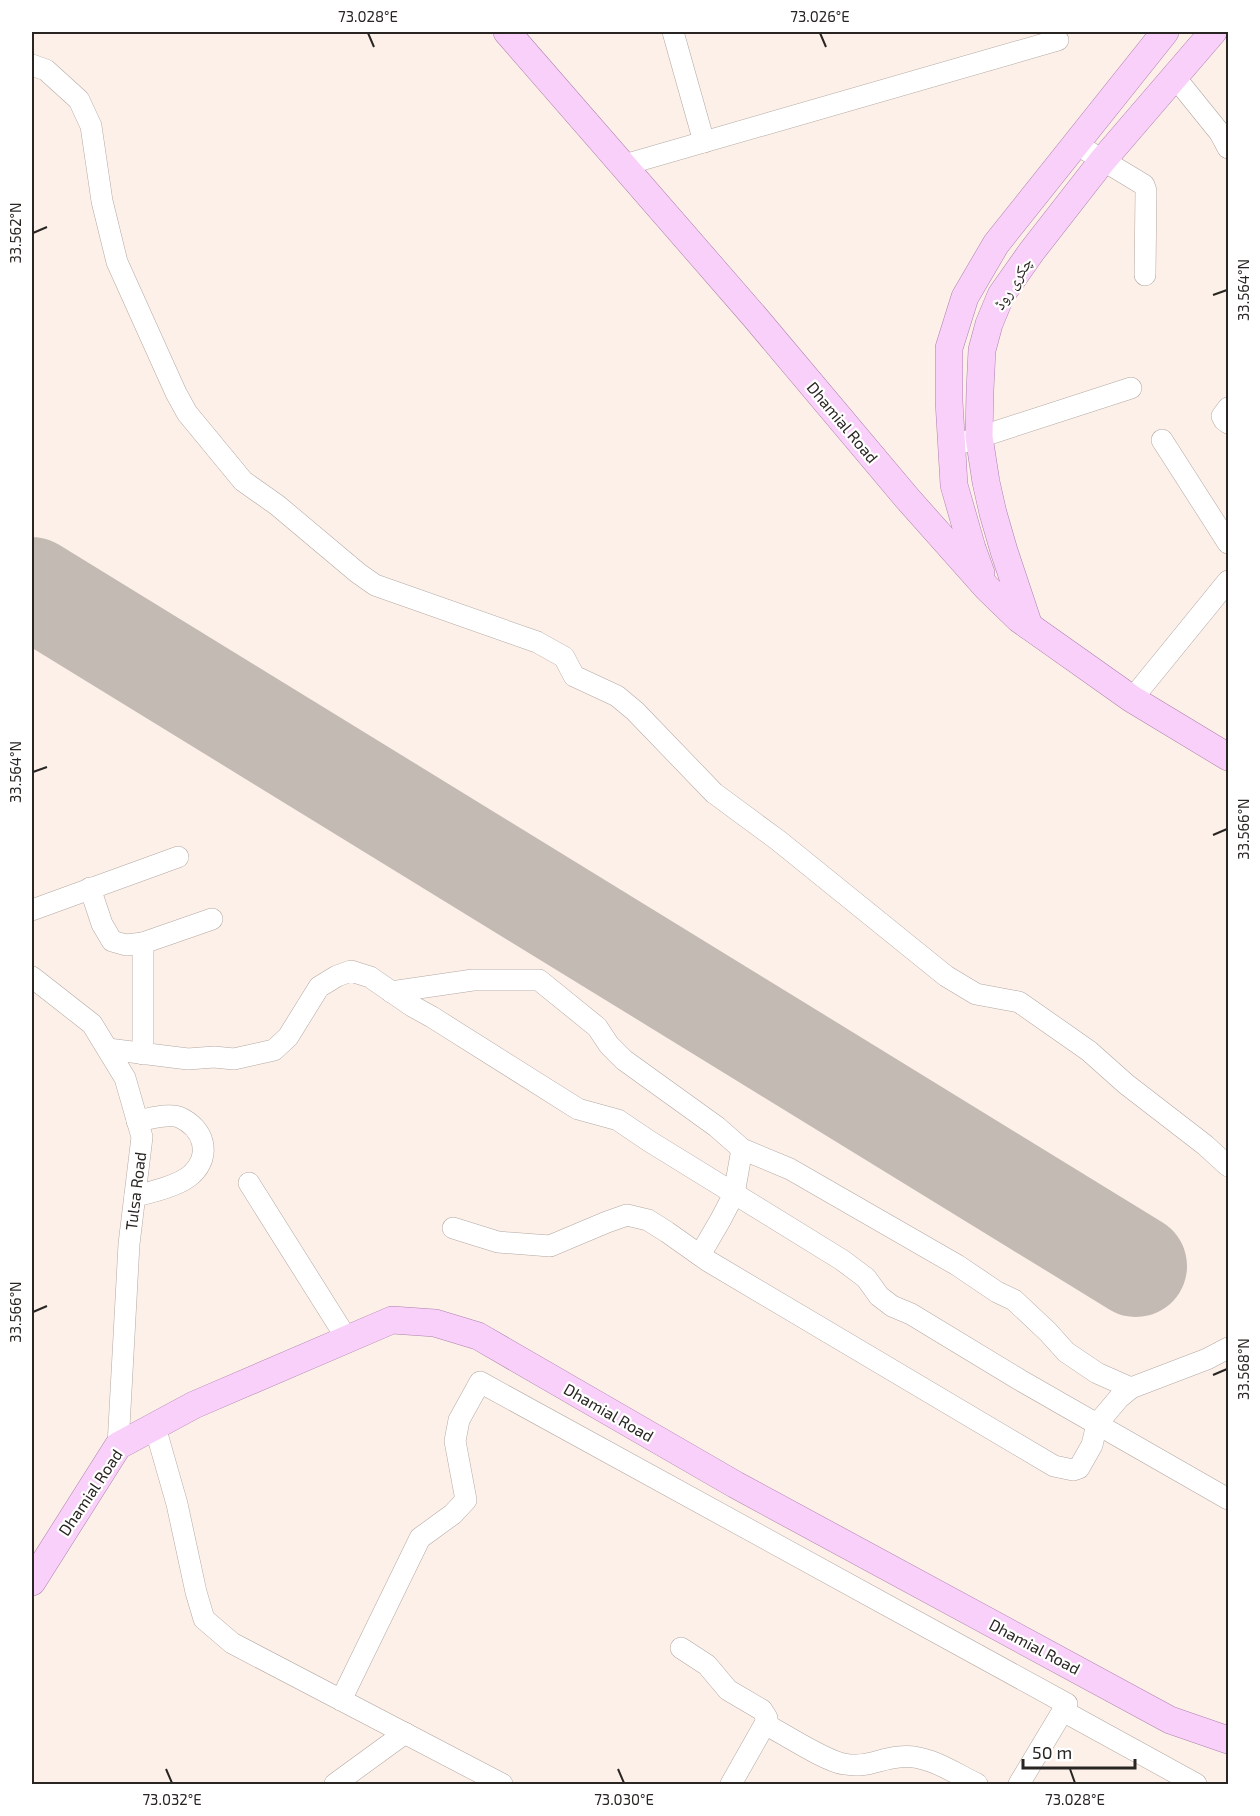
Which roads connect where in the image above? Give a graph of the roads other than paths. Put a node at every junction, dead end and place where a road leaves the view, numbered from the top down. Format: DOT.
graph roads {
  1 [pos="507,32"];
  2 [pos="673,32"];
  3 [pos="1166,32"];
  4 [pos="1213,32"];
  5 [pos="1059,40"];
  6 [pos="32,65"];
  7 [pos="1174,76"];
  8 [pos="704,142"];
  9 [pos="1076,144"];
  10 [pos="1228,148"];
  11 [pos="1103,160"];
  12 [pos="624,165"];
  13 [pos="1144,275"];
  14 [pos="1131,388"];
  15 [pos="1228,408"];
  16 [pos="1228,423"];
  17 [pos="979,437"];
  18 [pos="1161,440"];
  19 [pos="952,446"];
  20 [pos="954,485"];
  21 [pos="907,498"];
  22 [pos="1228,543"];
  23 [pos="1228,581"];
  24 [pos="987,588"];
  25 [pos="1029,627"];
  26 [pos="1132,699"];
  27 [pos="1228,756"];
  28 [pos="178,857"];
  29 [pos="90,888"];
  30 [pos="32,910"];
  31 [pos="212,920"];
  32 [pos="143,943"];
  33 [pos="32,977"];
  34 [pos="391,992"];
  35 [pos="108,1049"];
  36 [pos="143,1054"];
  37 [pos="137,1121"];
  38 [pos="742,1149"];
  39 [pos="1228,1166"];
  40 [pos="249,1183"];
  41 [pos="734,1194"];
  42 [pos="135,1196"];
  43 [pos="453,1228"];
  44 [pos="700,1255"];
  45 [pos="347,1339"];
  46 [pos="1228,1348"];
  47 [pos="1131,1388"];
  48 [pos="1097,1424"];
  49 [pos="154,1426"];
  50 [pos="118,1446"];
  51 [pos="1228,1499"];
  52 [pos="32,1582"];
  53 [pos="681,1648"];
  54 [pos="341,1700"];
  55 [pos="1063,1711"];
  56 [pos="765,1724"];
  57 [pos="405,1733"];
  58 [pos="1228,1740"];
  59 [pos="490,1782"];
  60 [pos="335,1785"];
  61 [pos="731,1785"];
  62 [pos="977,1785"];
  63 [pos="1019,1785"];
  64 [pos="1196,1785"];
  1 -- 12 [label="main road, Dhamial Road"];
  2 -- 8 [label="street"];
  3 -- 9 [label="main road, چکری روڈ"];
  4 -- 7 [label="main road, چکری روڈ"];
  5 -- 8 [label="street"];
  6 -- 39 [label="street"];
  7 -- 10 [label="street"];
  7 -- 11 [label="main road, چکری روڈ"];
  8 -- 12 [label="street"];
  9 -- 11 [label="street"];
  9 -- 19 [label="main road, چکری روڈ"];
  11 -- 13 [label="street"];
  11 -- 17 [label="main road, چکری روڈ"];
  12 -- 21 [label="main road, Dhamial Road"];
  14 -- 17 [label="street"];
  15 -- 16 [label="street"];
  17 -- 19 [label="street"];
  17 -- 25 [label="main road, چکری روڈ"];
  18 -- 22 [label="street"];
  19 -- 20 [label="main road, چکری روڈ"];
  20 -- 21 [label="main road"];
  20 -- 24 [label="main road, چکری روڈ"];
  21 -- 24 [label="main road, Dhamial Road"];
  23 -- 26 [label="street"];
  24 -- 25 [label="main road, Dhamial Road"];
  25 -- 26 [label="main road, Dhamial Road"];
  26 -- 27 [label="main road, Dhamial Road"];
  28 -- 29 [label="street"];
  29 -- 30 [label="street"];
  29 -- 32 [label="street"];
  31 -- 32 [label="street"];
  32 -- 36 [label="street"];
  33 -- 35 [label="street, Tulsa Road"];
  34 -- 36 [label="street"];
  34 -- 38 [label="street"];
  34 -- 41 [label="street"];
  35 -- 36 [label="street"];
  35 -- 37 [label="street, Tulsa Road"];
  37 -- 42 [label="street, Tulsa Road"];
  37 -- 42 [label="street"];
  38 -- 41 [label="street"];
  38 -- 47 [label="street"];
  40 -- 45 [label="street"];
  41 -- 44 [label="street"];
  41 -- 48 [label="street"];
  42 -- 50 [label="street, Tulsa Road"];
  43 -- 44 [label="street"];
  44 -- 48 [label="street"];
  45 -- 49 [label="main road, Dhamial Road"];
  45 -- 58 [label="main road, Dhamial Road"];
  46 -- 47 [label="street"];
  47 -- 48 [label="street"];
  48 -- 51 [label="street"];
  49 -- 50 [label="main road, Dhamial Road"];
  49 -- 54 [label="street"];
  50 -- 52 [label="main road, Dhamial Road"];
  53 -- 56 [label="street"];
  54 -- 55 [label="street"];
  54 -- 57 [label="street"];
  55 -- 63 [label="street"];
  55 -- 64 [label="street"];
  56 -- 61 [label="street"];
  56 -- 62 [label="street"];
  57 -- 59 [label="street"];
  57 -- 60 [label="street"];
}
